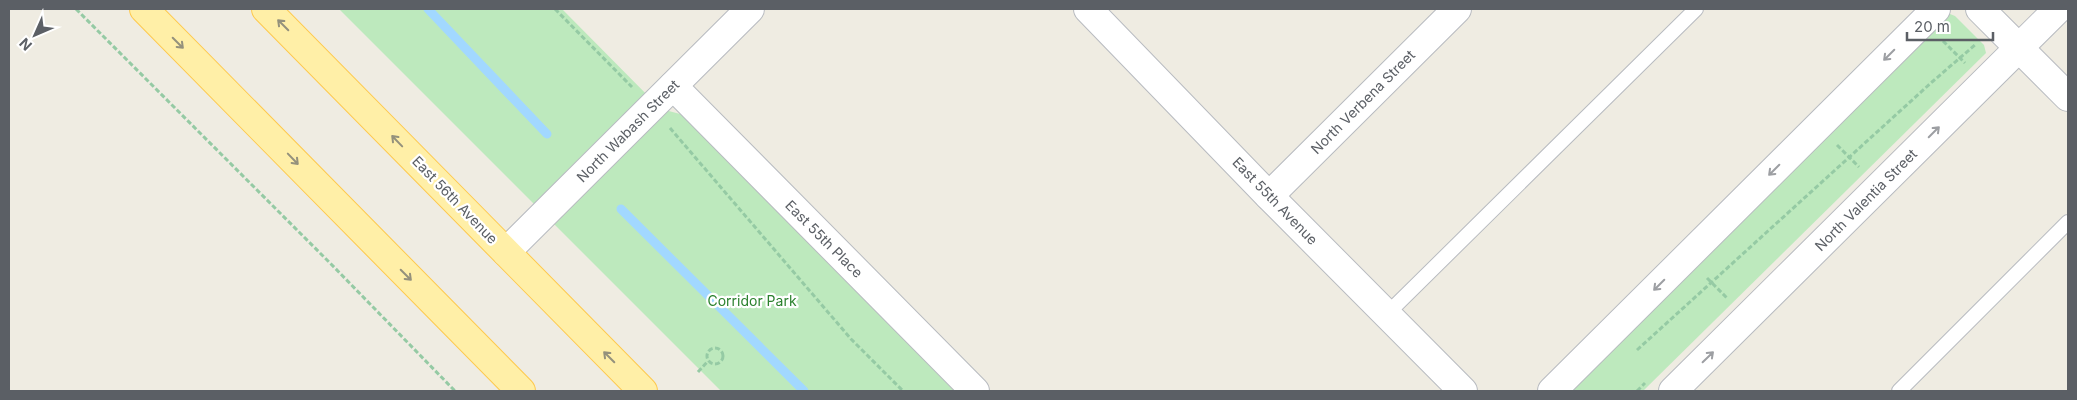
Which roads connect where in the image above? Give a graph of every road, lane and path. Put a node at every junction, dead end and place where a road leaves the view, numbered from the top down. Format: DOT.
graph roads {
  1 [pos="76,9"];
  2 [pos="144,9"];
  3 [pos="266,9"];
  4 [pos="555,9"];
  5 [pos="750,9"];
  6 [pos="1088,9"];
  7 [pos="1457,9"];
  8 [pos="1696,9"];
  9 [pos="1936,9"];
  10 [pos="1980,9"];
  11 [pos="2058,9"];
  12 [pos="1941,38"];
  13 [pos="1979,42"];
  14 [pos="2020,46"];
  15 [pos="1960,58"];
  16 [pos="1967,66"];
  17 [pos="674,86"];
  18 [pos="632,87"];
  19 [pos="2068,97"];
  20 [pos="668,126"];
  21 [pos="1835,143"];
  22 [pos="1849,157"];
  23 [pos="1861,170"];
  24 [pos="1269,196"];
  25 [pos="2068,222"];
  26 [pos="506,252"];
  27 [pos="1701,272"];
  28 [pos="1712,283"];
  29 [pos="1729,301"];
  30 [pos="1387,314"];
  31 [pos="1634,353"];
  32 [pos="708,362"];
  33 [pos="698,372"];
  34 [pos="455,391"];
  35 [pos="521,391"];
  36 [pos="643,391"];
  37 [pos="903,391"];
  38 [pos="975,391"];
  39 [pos="1463,391"];
  40 [pos="1552,391"];
  41 [pos="1673,391"];
  42 [pos="1900,391"];
  1 -- 34 [label="path"];
  2 -- 35 [label="main road, one-way"];
  26 -- 3 [label="main road, East 56th Avenue, one-way"];
  4 -- 18 [label="path"];
  5 -- 17 [label="street, North Wabash Street"];
  6 -- 24 [label="street, East 55th Avenue"];
  7 -- 24 [label="street, North Verbena Street"];
  8 -- 30 [label="lane"];
  9 -- 40 [label="street, one-way"];
  10 -- 14 [label="street"];
  11 -- 14 [label="street, North Valentia Street"];
  12 -- 15 [label="path"];
  13 -- 15 [label="path"];
  14 -- 19 [label="street"];
  41 -- 14 [label="street, North Valentia Street, one-way"];
  15 -- 16 [label="path"];
  15 -- 22 [label="path"];
  17 -- 26 [label="street, North Wabash Street"];
  17 -- 38 [label="street, East 55th Place"];
  20 -- 37 [label="path"];
  21 -- 22 [label="path"];
  22 -- 23 [label="path"];
  22 -- 28 [label="path"];
  24 -- 30 [label="street, East 55th Avenue"];
  25 -- 42 [label="lane"];
  36 -- 26 [label="main road, East 56th Avenue, one-way"];
  27 -- 28 [label="path"];
  28 -- 29 [label="path"];
  28 -- 31 [label="path"];
  30 -- 39 [label="street, East 55th Avenue"];
  32 -- 32 [label="path"];
  32 -- 33 [label="path"];
}
